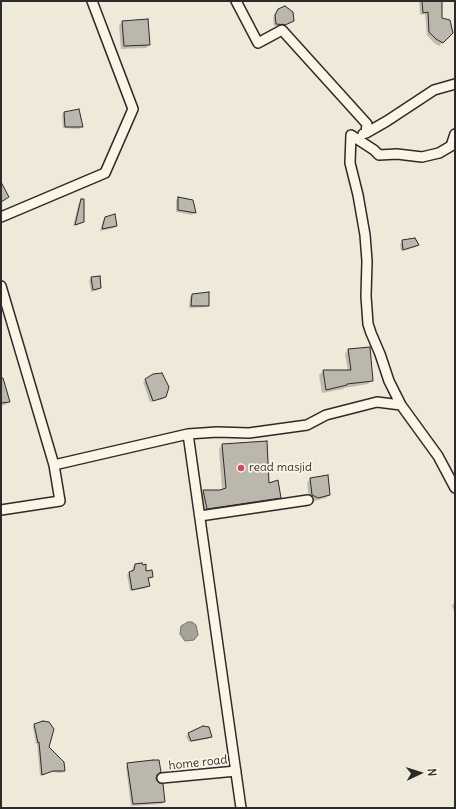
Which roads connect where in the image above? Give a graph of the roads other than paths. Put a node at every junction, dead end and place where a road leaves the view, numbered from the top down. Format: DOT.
graph roads {
  1 [pos="92,1"];
  2 [pos="236,1"];
  3 [pos="455,84"];
  4 [pos="366,133"];
  5 [pos="455,134"];
  6 [pos="351,135"];
  7 [pos="1,217"];
  8 [pos="1,286"];
  9 [pos="401,405"];
  10 [pos="188,434"];
  11 [pos="54,464"];
  12 [pos="455,488"];
  13 [pos="308,500"];
  14 [pos="1,510"];
  15 [pos="200,516"];
  16 [pos="236,771"];
  17 [pos="162,778"];
  18 [pos="241,808"];
  1 -- 7 [label="street"];
  2 -- 4 [label="street"];
  3 -- 4 [label="street"];
  4 -- 6 [label="street"];
  5 -- 6 [label="street"];
  6 -- 9 [label="street"];
  8 -- 11 [label="street"];
  9 -- 10 [label="street"];
  9 -- 12 [label="street"];
  10 -- 11 [label="street"];
  10 -- 15 [label="street"];
  11 -- 14 [label="street"];
  13 -- 15 [label="street"];
  15 -- 16 [label="street"];
  16 -- 17 [label="street, home road"];
  16 -- 18 [label="street"];
}
